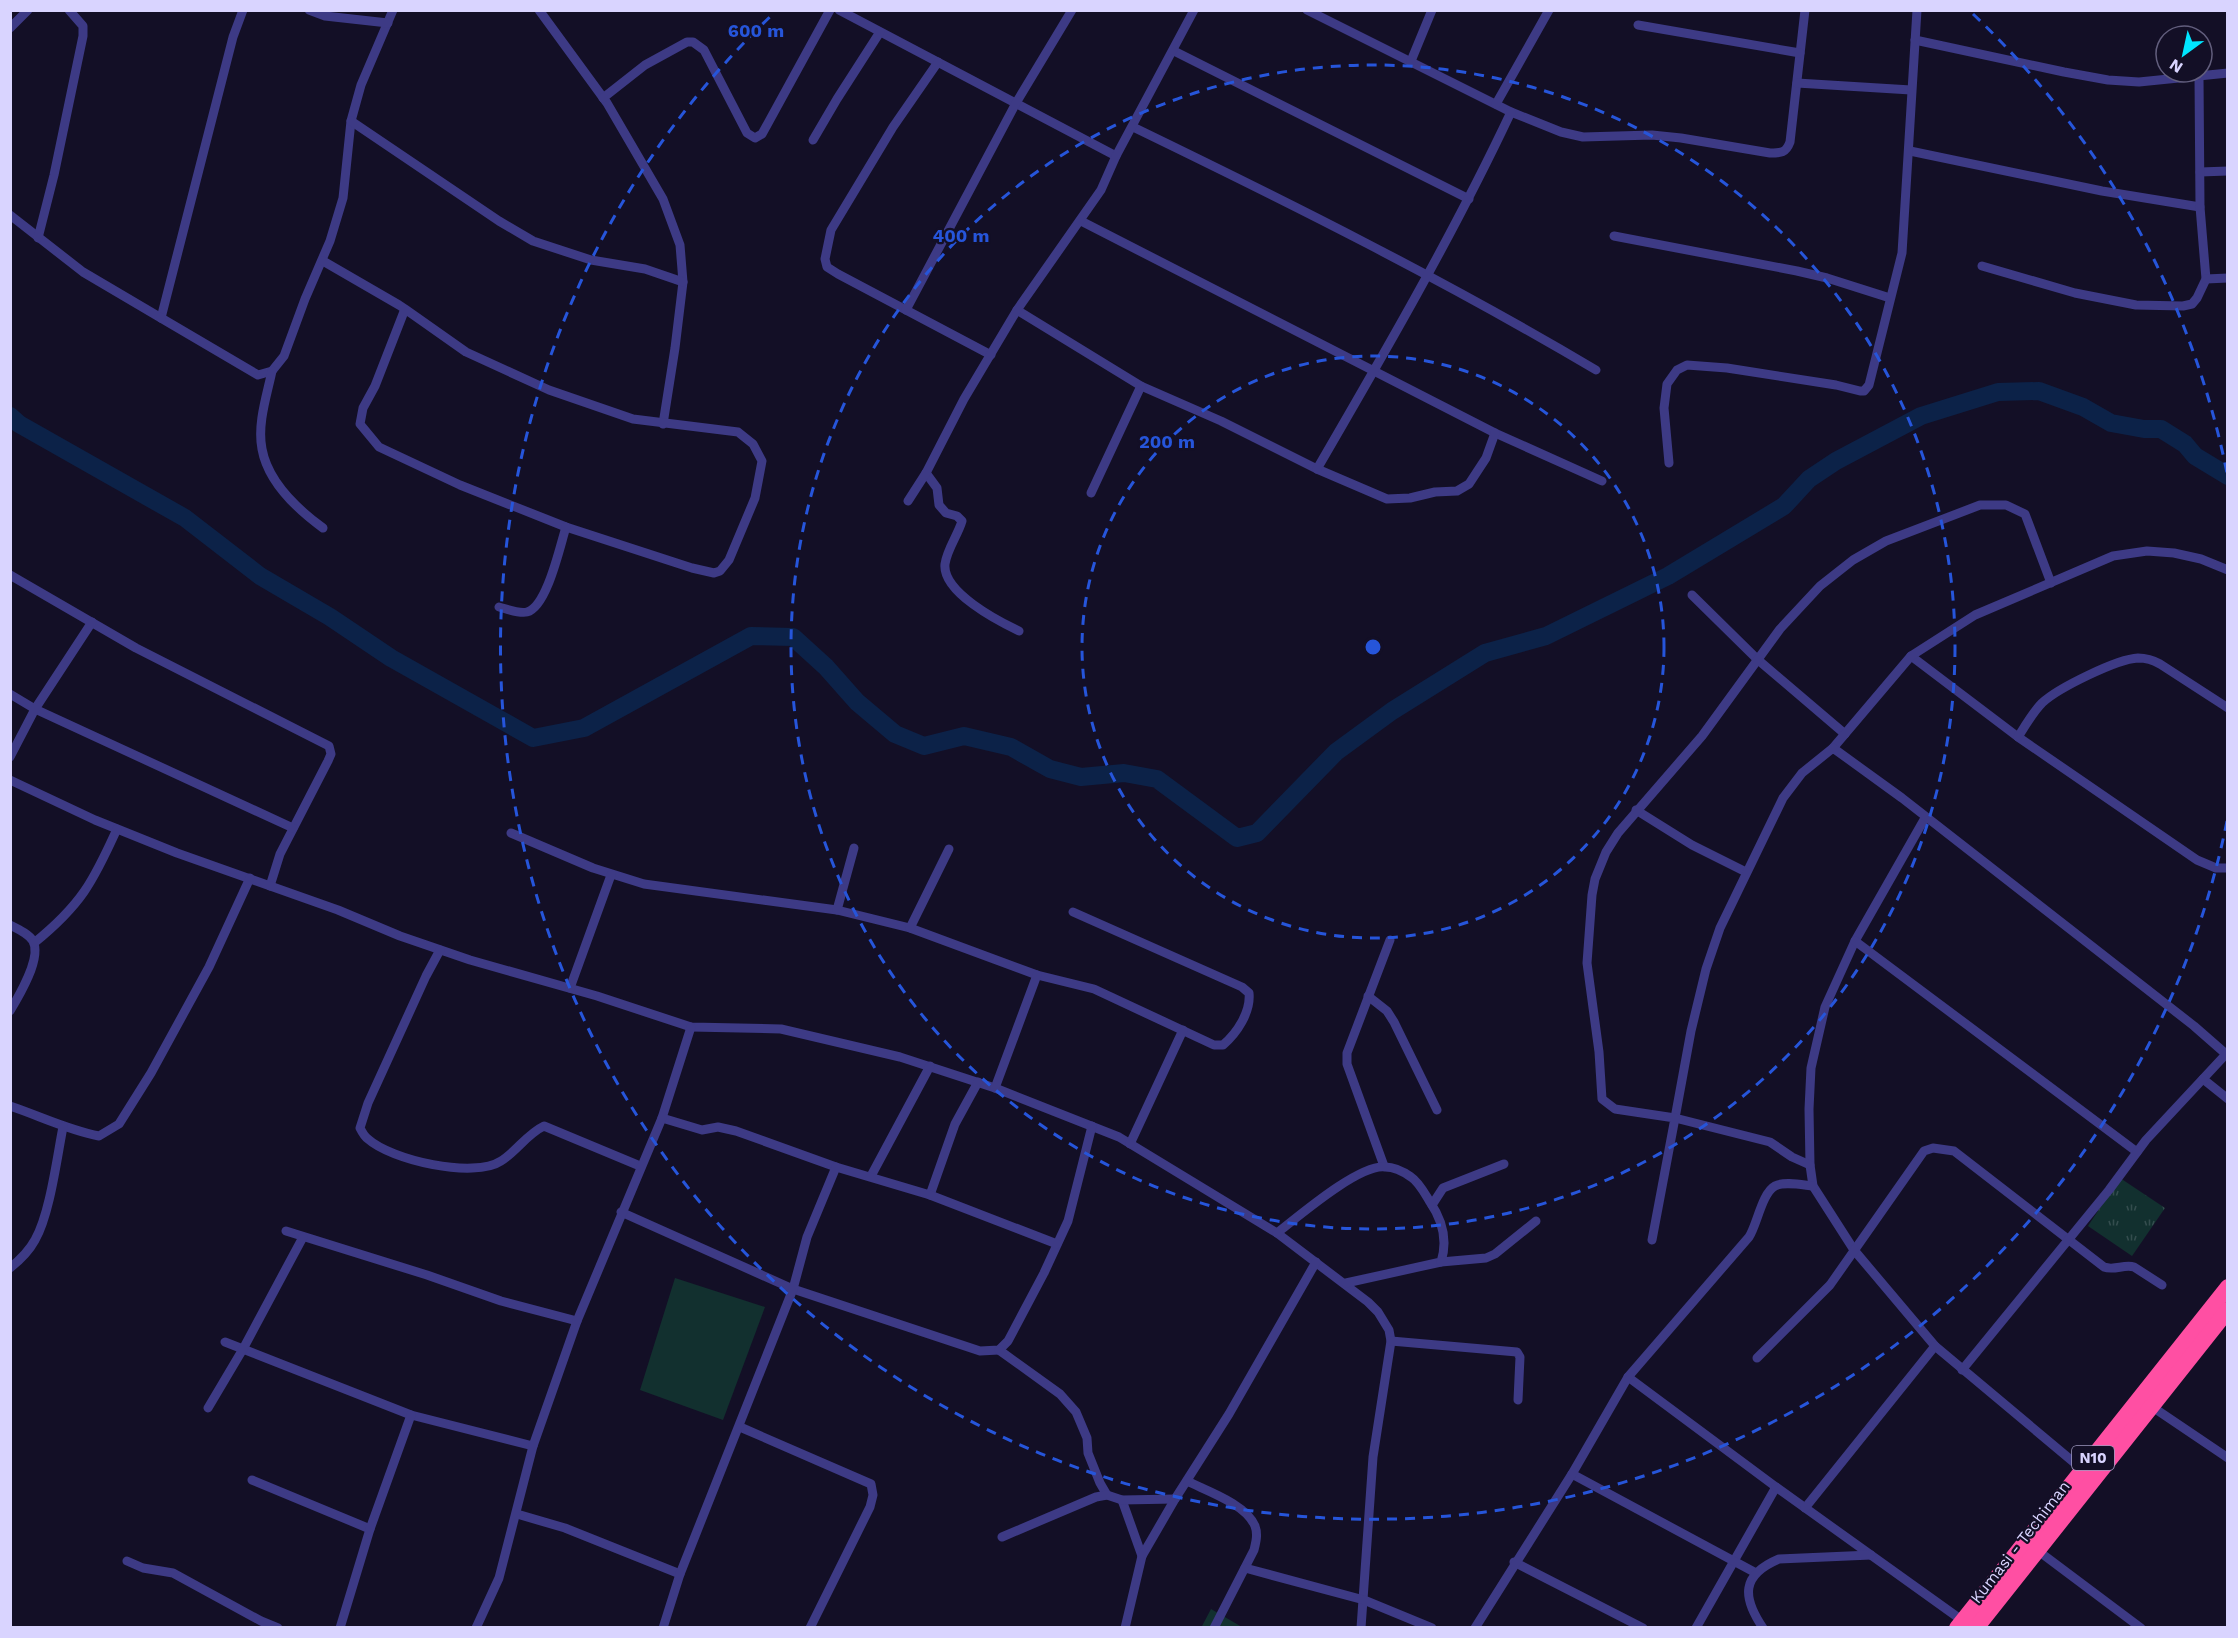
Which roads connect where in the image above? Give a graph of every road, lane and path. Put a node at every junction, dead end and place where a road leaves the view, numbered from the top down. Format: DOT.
graph roads {
  1 [pos="28,10"];
  2 [pos="69,10"];
  3 [pos="243,10"];
  4 [pos="309,10"];
  5 [pos="393,10"];
  6 [pos="539,10"];
  7 [pos="830,10"];
  8 [pos="839,10"];
  9 [pos="1072,10"];
  10 [pos="1194,10"];
  11 [pos="1307,10"];
  12 [pos="1432,10"];
  13 [pos="1549,10"];
  14 [pos="1805,10"];
  15 [pos="1917,10"];
  16 [pos="388,23"];
  17 [pos="1638,25"];
  18 [pos="10,28"];
  19 [pos="880,32"];
  20 [pos="1915,40"];
  21 [pos="1174,51"];
  22 [pos="1800,53"];
  23 [pos="1411,61"];
  24 [pos="938,62"];
  25 [pos="2154,81"];
  26 [pos="1797,83"];
  27 [pos="2199,84"];
  28 [pos="1911,90"];
  29 [pos="603,98"];
  30 [pos="1016,103"];
  31 [pos="1496,104"];
  32 [pos="1511,112"];
  33 [pos="351,121"];
  34 [pos="1133,127"];
  35 [pos="813,141"];
  36 [pos="1910,151"];
  37 [pos="1116,156"];
  38 [pos="2228,171"];
  39 [pos="2200,172"];
  40 [pos="1469,199"];
  41 [pos="2200,207"];
  42 [pos="10,215"];
  43 [pos="1081,220"];
  44 [pos="1614,236"];
  45 [pos="38,238"];
  46 [pos="323,261"];
  47 [pos="1982,266"];
  48 [pos="1427,274"];
  49 [pos="2228,278"];
  50 [pos="2206,279"];
  51 [pos="683,282"];
  52 [pos="1890,298"];
  53 [pos="405,309"];
  54 [pos="906,310"];
  55 [pos="1017,310"];
  56 [pos="161,318"];
  57 [pos="991,354"];
  58 [pos="1596,370"];
  59 [pos="272,371"];
  60 [pos="1374,371"];
  61 [pos="1141,386"];
  62 [pos="663,424"];
  63 [pos="1495,433"];
  64 [pos="1669,463"];
  65 [pos="1317,469"];
  66 [pos="926,472"];
  67 [pos="1602,482"];
  68 [pos="1091,493"];
  69 [pos="908,501"];
  70 [pos="566,527"];
  71 [pos="323,528"];
  72 [pos="2228,570"];
  73 [pos="10,575"];
  74 [pos="2051,583"];
  75 [pos="1692,595"];
  76 [pos="499,607"];
  77 [pos="92,622"];
  78 [pos="1019,631"];
  79 [pos="1911,656"];
  80 [pos="1756,659"];
  81 [pos="10,694"];
  82 [pos="2228,708"];
  83 [pos="35,709"];
  84 [pos="1845,734"];
  85 [pos="2018,737"];
  86 [pos="1833,748"];
  87 [pos="10,757"];
  88 [pos="10,780"];
  89 [pos="1636,810"];
  90 [pos="1925,818"];
  91 [pos="293,828"];
  92 [pos="117,829"];
  93 [pos="512,832"];
  94 [pos="854,848"];
  95 [pos="949,849"];
  96 [pos="2228,868"];
  97 [pos="1746,872"];
  98 [pos="611,875"];
  99 [pos="250,878"];
  100 [pos="270,886"];
  101 [pos="837,910"];
  102 [pos="1072,912"];
  103 [pos="10,925"];
  104 [pos="910,928"];
  105 [pos="1390,940"];
  106 [pos="1855,941"];
  107 [pos="34,943"];
  108 [pos="440,950"];
  109 [pos="1037,975"];
  110 [pos="570,988"];
  111 [pos="1368,996"];
  112 [pos="10,1011"];
  113 [pos="691,1027"];
  114 [pos="1183,1030"];
  115 [pos="2227,1053"];
  116 [pos="930,1066"];
  117 [pos="2203,1079"];
  118 [pos="978,1082"];
  119 [pos="995,1088"];
  120 [pos="2228,1099"];
  121 [pos="10,1106"];
  122 [pos="1437,1110"];
  123 [pos="662,1118"];
  124 [pos="1675,1118"];
  125 [pos="1092,1126"];
  126 [pos="63,1127"];
  127 [pos="1130,1144"];
  128 [pos="2137,1152"];
  129 [pos="1504,1164"];
  130 [pos="1810,1165"];
  131 [pos="1384,1166"];
  132 [pos="640,1167"];
  133 [pos="836,1167"];
  134 [pos="871,1176"];
  135 [pos="1813,1186"];
  136 [pos="930,1195"];
  137 [pos="1432,1205"];
  138 [pos="621,1212"];
  139 [pos="1536,1221"];
  140 [pos="286,1231"];
  141 [pos="1277,1233"];
  142 [pos="303,1237"];
  143 [pos="2069,1239"];
  144 [pos="1652,1240"];
  145 [pos="1058,1244"];
  146 [pos="1854,1250"];
  147 [pos="1317,1262"];
  148 [pos="1441,1262"];
  149 [pos="10,1268"];
  150 [pos="1346,1283"];
  151 [pos="2162,1285"];
  152 [pos="2228,1287"];
  153 [pos="793,1289"];
  154 [pos="2228,1310"];
  155 [pos="577,1322"];
  156 [pos="1391,1341"];
  157 [pos="225,1342"];
  158 [pos="1935,1346"];
  159 [pos="243,1349"];
  160 [pos="999,1350"];
  161 [pos="1757,1358"];
  162 [pos="1962,1370"];
  163 [pos="1628,1377"];
  164 [pos="1518,1400"];
  165 [pos="2151,1406"];
  166 [pos="208,1408"];
  167 [pos="411,1414"];
  168 [pos="740,1426"];
  169 [pos="533,1446"];
  170 [pos="2228,1458"];
  171 [pos="2082,1470"];
  172 [pos="1572,1474"];
  173 [pos="252,1480"];
  174 [pos="1187,1481"];
  175 [pos="1776,1487"];
  176 [pos="1107,1495"];
  177 [pos="1174,1499"];
  178 [pos="1122,1500"];
  179 [pos="1805,1508"];
  180 [pos="517,1514"];
  181 [pos="370,1529"];
  182 [pos="1002,1537"];
  183 [pos="2037,1550"];
  184 [pos="1871,1555"];
  185 [pos="1142,1556"];
  186 [pos="127,1560"];
  187 [pos="1734,1560"];
  188 [pos="1514,1563"];
  189 [pos="1245,1568"];
  190 [pos="1756,1573"];
  191 [pos="680,1574"];
  192 [pos="1364,1600"];
  193 [pos="260,1624"];
  194 [pos="1965,1625"];
  195 [pos="278,1628"];
  196 [pos="340,1628"];
  197 [pos="476,1628"];
  198 [pos="663,1628"];
  199 [pos="810,1628"];
  200 [pos="1125,1628"];
  201 [pos="1214,1628"];
  202 [pos="1361,1628"];
  203 [pos="1432,1628"];
  204 [pos="1475,1628"];
  205 [pos="1643,1628"];
  206 [pos="1696,1628"];
  207 [pos="1763,1628"];
  208 [pos="2141,1628"];
  1 -- 18 [label="street"];
  2 -- 45 [label="street"];
  3 -- 56 [label="street"];
  4 -- 16 [label="street"];
  5 -- 16 [label="street"];
  6 -- 29 [label="street"];
  7 -- 29 [label="street"];
  8 -- 19 [label="street"];
  9 -- 30 [label="street"];
  10 -- 21 [label="street"];
  11 -- 23 [label="street"];
  12 -- 23 [label="street"];
  13 -- 31 [label="street"];
  14 -- 22 [label="street"];
  15 -- 20 [label="street"];
  16 -- 33 [label="street"];
  17 -- 22 [label="street"];
  19 -- 24 [label="street"];
  19 -- 35 [label="street"];
  20 -- 25 [label="street"];
  20 -- 28 [label="street"];
  21 -- 34 [label="street"];
  21 -- 40 [label="street"];
  22 -- 26 [label="street"];
  23 -- 31 [label="street"];
  24 -- 30 [label="street"];
  24 -- 54 [label="street"];
  26 -- 28 [label="street"];
  26 -- 32 [label="street"];
  27 -- 39 [label="street"];
  28 -- 36 [label="street"];
  29 -- 51 [label="street"];
  30 -- 37 [label="street"];
  30 -- 54 [label="street"];
  31 -- 32 [label="street"];
  32 -- 40 [label="street"];
  33 -- 46 [label="street"];
  33 -- 51 [label="street"];
  34 -- 37 [label="street"];
  34 -- 48 [label="street"];
  36 -- 41 [label="street"];
  36 -- 52 [label="street"];
  37 -- 43 [label="street"];
  38 -- 39 [label="street"];
  39 -- 41 [label="street"];
  40 -- 48 [label="street"];
  41 -- 50 [label="street"];
  42 -- 45 [label="street"];
  43 -- 55 [label="street"];
  43 -- 60 [label="street"];
  44 -- 52 [label="street"];
  45 -- 56 [label="street"];
  46 -- 53 [label="street"];
  46 -- 59 [label="street"];
  47 -- 50 [label="street"];
  48 -- 58 [label="street"];
  48 -- 60 [label="street"];
  49 -- 50 [label="street"];
  51 -- 62 [label="street"];
  52 -- 64 [label="street"];
  53 -- 62 [label="street"];
  53 -- 70 [label="street"];
  54 -- 57 [label="street"];
  55 -- 57 [label="street"];
  55 -- 61 [label="street"];
  56 -- 59 [label="street"];
  57 -- 66 [label="street"];
  59 -- 71 [label="street"];
  60 -- 63 [label="street"];
  60 -- 65 [label="street"];
  61 -- 65 [label="street"];
  61 -- 68 [label="street"];
  62 -- 70 [label="street"];
  63 -- 65 [label="street"];
  63 -- 67 [label="street"];
  66 -- 69 [label="street"];
  66 -- 78 [label="street"];
  70 -- 76 [label="street"];
  72 -- 74 [label="street"];
  73 -- 77 [label="street"];
  74 -- 79 [label="street"];
  74 -- 80 [label="street"];
  75 -- 80 [label="street"];
  77 -- 83 [label="street"];
  77 -- 91 [label="street"];
  79 -- 84 [label="street"];
  79 -- 85 [label="street"];
  80 -- 84 [label="street"];
  80 -- 89 [label="street"];
  81 -- 83 [label="street"];
  82 -- 85 [label="street"];
  83 -- 87 [label="street"];
  83 -- 91 [label="street"];
  84 -- 86 [label="street"];
  85 -- 96 [label="street"];
  86 -- 90 [label="street"];
  86 -- 97 [label="street"];
  88 -- 92 [label="street"];
  89 -- 97 [label="street"];
  89 -- 124 [label="street"];
  90 -- 106 [label="street"];
  90 -- 115 [label="street"];
  91 -- 100 [label="street"];
  92 -- 99 [label="street"];
  92 -- 107 [label="street"];
  93 -- 98 [label="street"];
  94 -- 101 [label="street"];
  95 -- 104 [label="street"];
  97 -- 124 [label="street"];
  98 -- 101 [label="street"];
  98 -- 110 [label="street"];
  99 -- 100 [label="street"];
  99 -- 126 [label="street"];
  100 -- 108 [label="street"];
  101 -- 104 [label="street"];
  102 -- 114 [label="street"];
  103 -- 107 [label="street"];
  104 -- 109 [label="street"];
  105 -- 111 [label="street"];
  106 -- 128 [label="street"];
  106 -- 130 [label="street"];
  107 -- 112 [label="street"];
  108 -- 110 [label="street"];
  108 -- 132 [label="street"];
  109 -- 114 [label="street"];
  109 -- 119 [label="street"];
  110 -- 113 [label="street"];
  111 -- 122 [label="street"];
  111 -- 131 [label="street"];
  113 -- 116 [label="street"];
  113 -- 123 [label="street"];
  114 -- 127 [label="street"];
  115 -- 117 [label="street"];
  116 -- 118 [label="street"];
  116 -- 134 [label="street"];
  117 -- 120 [label="street"];
  117 -- 128 [label="street"];
  118 -- 119 [label="street"];
  118 -- 136 [label="street"];
  119 -- 125 [label="street"];
  121 -- 126 [label="street"];
  123 -- 132 [label="street"];
  123 -- 133 [label="street"];
  124 -- 130 [label="street"];
  124 -- 144 [label="street"];
  125 -- 127 [label="street"];
  125 -- 145 [label="street"];
  126 -- 149 [label="street"];
  127 -- 141 [label="street"];
  128 -- 143 [label="street"];
  129 -- 137 [label="street"];
  130 -- 135 [label="street"];
  131 -- 137 [label="street"];
  131 -- 141 [label="street"];
  132 -- 138 [label="street"];
  133 -- 134 [label="street"];
  133 -- 153 [label="street"];
  134 -- 136 [label="street"];
  135 -- 146 [label="street"];
  135 -- 163 [label="street"];
  136 -- 145 [label="street"];
  137 -- 148 [label="street"];
  138 -- 153 [label="street"];
  138 -- 155 [label="street"];
  139 -- 148 [label="street"];
  140 -- 142 [label="street"];
  141 -- 147 [label="street"];
  142 -- 155 [label="street"];
  142 -- 159 [label="street"];
  143 -- 146 [label="street"];
  143 -- 151 [label="street"];
  143 -- 162 [label="street"];
  145 -- 160 [label="street"];
  146 -- 158 [label="street"];
  146 -- 161 [label="street"];
  147 -- 150 [label="street"];
  147 -- 174 [label="street"];
  148 -- 150 [label="street"];
  150 -- 156 [label="street"];
  152 -- 171 [label="highway, N10"];
  153 -- 160 [label="street"];
  153 -- 168 [label="street"];
  154 -- 165 [label="highway, Kumasi - Techiman / N10"];
  155 -- 169 [label="street"];
  156 -- 164 [label="street"];
  156 -- 192 [label="street"];
  157 -- 159 [label="street"];
  158 -- 162 [label="street"];
  158 -- 179 [label="street"];
  159 -- 166 [label="street"];
  159 -- 167 [label="street"];
  160 -- 176 [label="street"];
  162 -- 171 [label="street"];
  163 -- 172 [label="street"];
  163 -- 175 [label="street"];
  165 -- 170 [label="street"];
  165 -- 183 [label="highway, Kumasi - Techiman / N10"];
  167 -- 169 [label="street"];
  167 -- 181 [label="street"];
  168 -- 191 [label="street"];
  168 -- 199 [label="street"];
  169 -- 180 [label="street"];
  171 -- 194 [label="highway, N10"];
  172 -- 187 [label="street"];
  172 -- 188 [label="street"];
  173 -- 181 [label="street"];
  174 -- 177 [label="street"];
  174 -- 189 [label="street"];
  175 -- 179 [label="street"];
  175 -- 187 [label="street"];
  176 -- 178 [label="street"];
  176 -- 182 [label="street"];
  177 -- 178 [label="street"];
  177 -- 185 [label="street"];
  178 -- 185 [label="street"];
  179 -- 184 [label="street"];
  180 -- 191 [label="street"];
  180 -- 197 [label="street"];
  181 -- 196 [label="street"];
  183 -- 194 [label="highway, Kumasi - Techiman / N10"];
  183 -- 208 [label="street"];
  184 -- 190 [label="street"];
  184 -- 194 [label="street"];
  185 -- 200 [label="street"];
  186 -- 193 [label="street"];
  187 -- 190 [label="street"];
  187 -- 206 [label="street"];
  188 -- 204 [label="street"];
  188 -- 205 [label="street"];
  189 -- 192 [label="street"];
  189 -- 201 [label="street"];
  190 -- 207 [label="street"];
  191 -- 198 [label="street"];
  192 -- 202 [label="street"];
  192 -- 203 [label="street"];
  193 -- 195 [label="street"];
}
